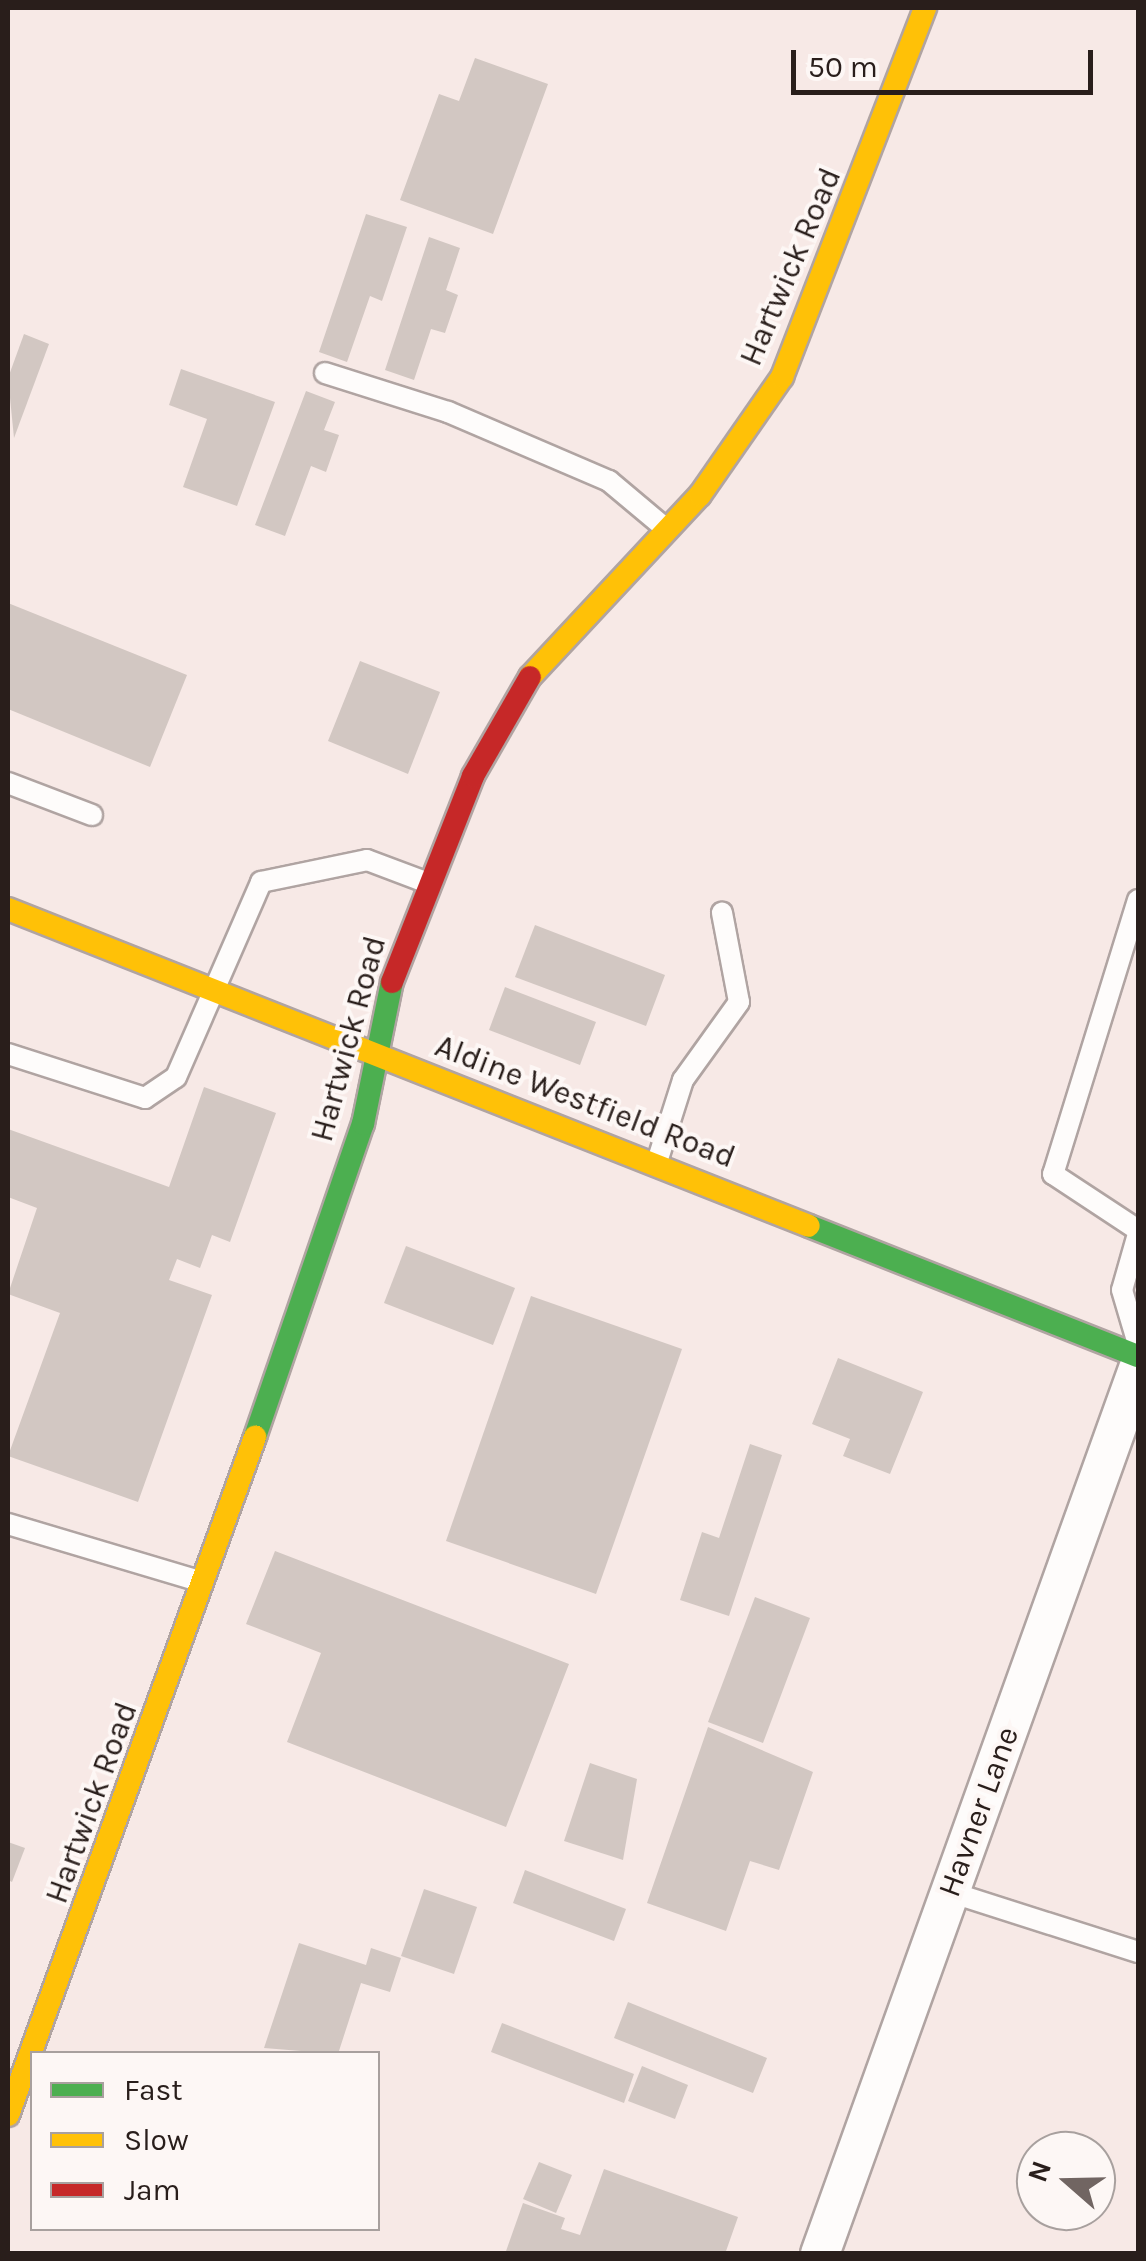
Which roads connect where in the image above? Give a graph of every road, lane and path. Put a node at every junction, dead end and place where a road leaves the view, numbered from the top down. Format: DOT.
graph roads {
  1 [pos="924,8"];
  2 [pos="325,373"];
  3 [pos="666,530"];
  4 [pos="8,783"];
  5 [pos="92,815"];
  6 [pos="430,883"];
  7 [pos="1138,900"];
  8 [pos="8,910"];
  9 [pos="722,912"];
  10 [pos="213,993"];
  11 [pos="8,1054"];
  12 [pos="377,1056"];
  13 [pos="656,1164"];
  14 [pos="1138,1232"];
  15 [pos="1138,1344"];
  16 [pos="1138,1356"];
  17 [pos="1138,1370"];
  18 [pos="8,1524"];
  19 [pos="205,1583"];
  20 [pos="950,1892"];
  21 [pos="1138,1952"];
  22 [pos="31,2051"];
  23 [pos="30,2055"];
  24 [pos="8,2114"];
  25 [pos="820,2254"];
  1 -- 3 [label="street, Hartwick Road"];
  2 -- 3 [label="lane"];
  3 -- 6 [label="street, Hartwick Road"];
  4 -- 5 [label="lane"];
  6 -- 10 [label="lane"];
  6 -- 12 [label="street, Hartwick Road"];
  7 -- 14 [label="lane"];
  8 -- 10 [label="street, Aldine Westfield Road"];
  9 -- 13 [label="lane"];
  10 -- 11 [label="lane"];
  10 -- 12 [label="street, Aldine Westfield Road"];
  12 -- 13 [label="street, Aldine Westfield Road"];
  12 -- 19 [label="street, Hartwick Road"];
  13 -- 16 [label="street, Aldine Westfield Road"];
  14 -- 15 [label="lane"];
  17 -- 20 [label="street, Havner Lane"];
  18 -- 19 [label="lane"];
  19 -- 22 [label="street, Hartwick Road"];
  20 -- 21 [label="lane"];
  20 -- 25 [label="street, Havner Lane"];
  23 -- 24 [label="street, Hartwick Road"];
}
